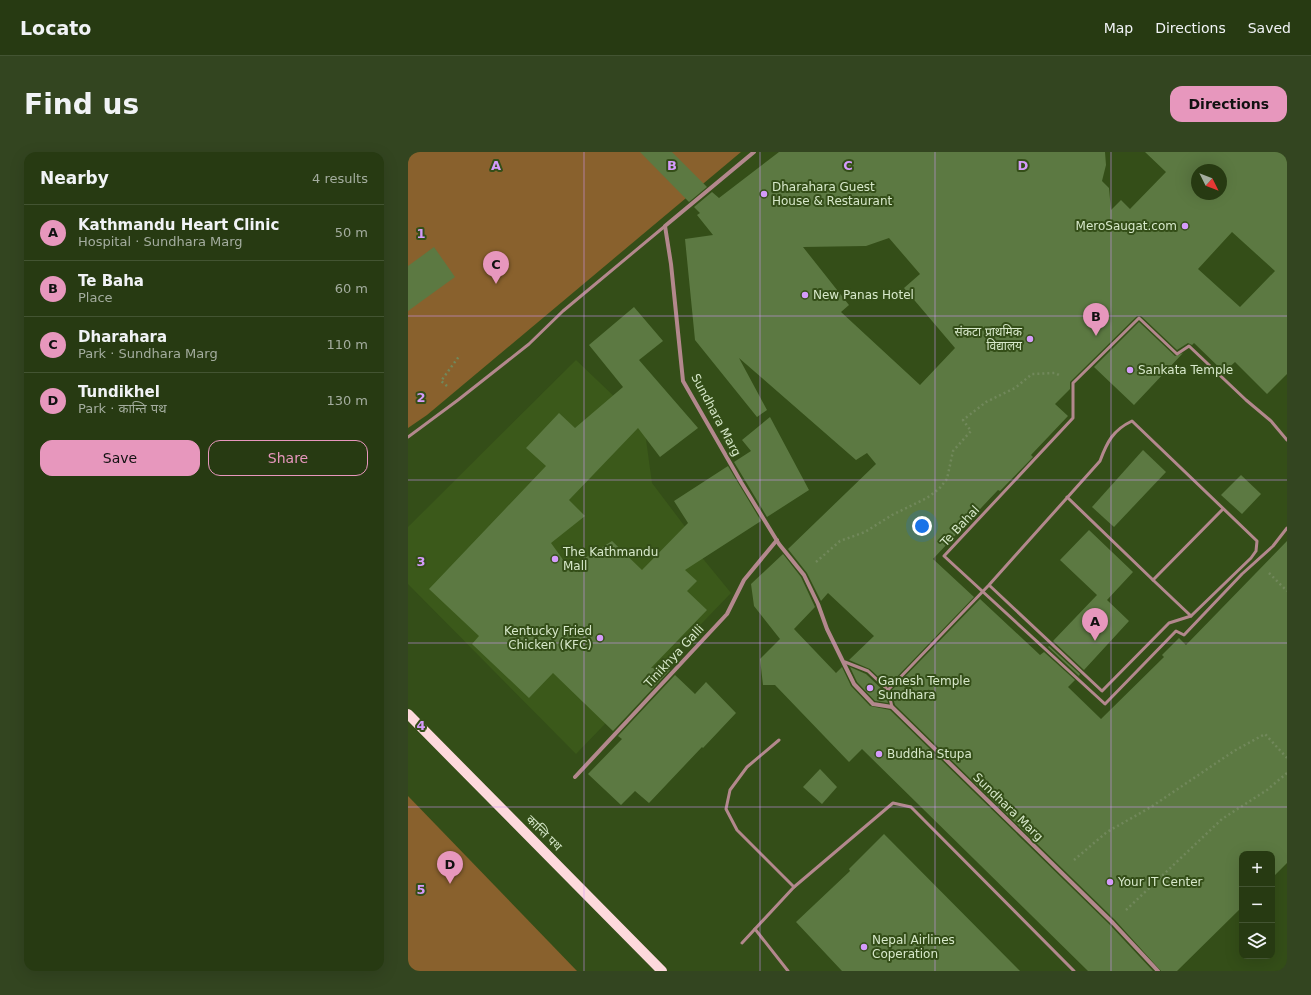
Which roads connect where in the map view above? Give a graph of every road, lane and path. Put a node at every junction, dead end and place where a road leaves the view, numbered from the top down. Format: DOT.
graph roads {
  1 [pos="754,152"];
  2 [pos="665,226"];
  3 [pos="460,355"];
  4 [pos="1073,383"];
  5 [pos="458,400"];
  6 [pos="408,437"];
  7 [pos="1287,440"];
  8 [pos="1067,497"];
  9 [pos="1223,509"];
  10 [pos="1287,528"];
  11 [pos="777,540"];
  12 [pos="1257,562"];
  13 [pos="804,574"];
  14 [pos="1153,580"];
  15 [pos="989,585"];
  16 [pos="982,591"];
  17 [pos="1287,591"];
  18 [pos="1191,616"];
  19 [pos="845,662"];
  20 [pos="888,690"];
  21 [pos="892,707"];
  22 [pos="408,714"];
  23 [pos="779,740"];
  24 [pos="1287,758"];
  25 [pos="1287,773"];
  26 [pos="575,777"];
  27 [pos="1060,872"];
  28 [pos="794,887"];
  29 [pos="1113,923"];
  30 [pos="755,929"];
  31 [pos="742,943"];
  32 [pos="662,971"];
  33 [pos="788,971"];
  34 [pos="1074,971"];
  35 [pos="1158,971"];
  1 -- 2 [label="street"];
  2 -- 5 [label="lane"];
  2 -- 11 [label="street, Sundhara Marg"];
  3 -- 5 [label="path"];
  4 -- 7 [label="lane"];
  4 -- 13 [label="path"];
  4 -- 16 [label="lane, Te Bahal"];
  5 -- 6 [label="lane"];
  8 -- 9 [label="lane"];
  8 -- 14 [label="lane"];
  8 -- 15 [label="lane"];
  9 -- 14 [label="lane"];
  9 -- 18 [label="lane"];
  10 -- 12 [label="lane, Te Bahal"];
  11 -- 13 [label="street, Sundhara Marg"];
  11 -- 26 [label="street, Tinikhya Galli"];
  12 -- 16 [label="lane, Te Bahal"];
  12 -- 17 [label="path"];
  13 -- 19 [label="street, Sundhara Marg"];
  14 -- 18 [label="lane"];
  15 -- 16 [label="lane"];
  15 -- 18 [label="lane"];
  16 -- 20 [label="lane"];
  19 -- 20 [label="lane"];
  19 -- 21 [label="street"];
  20 -- 21 [label="lane"];
  21 -- 27 [label="street, Sundhara Marg"];
  22 -- 32 [label="main road, कान्ति पथ"];
  23 -- 28 [label="lane"];
  24 -- 27 [label="path"];
  25 -- 29 [label="path"];
  27 -- 29 [label="street, Sundhara Marg"];
  28 -- 30 [label="lane"];
  28 -- 34 [label="lane"];
  29 -- 35 [label="street, Sundhara Marg"];
  30 -- 31 [label="lane"];
  30 -- 33 [label="lane"];
}
